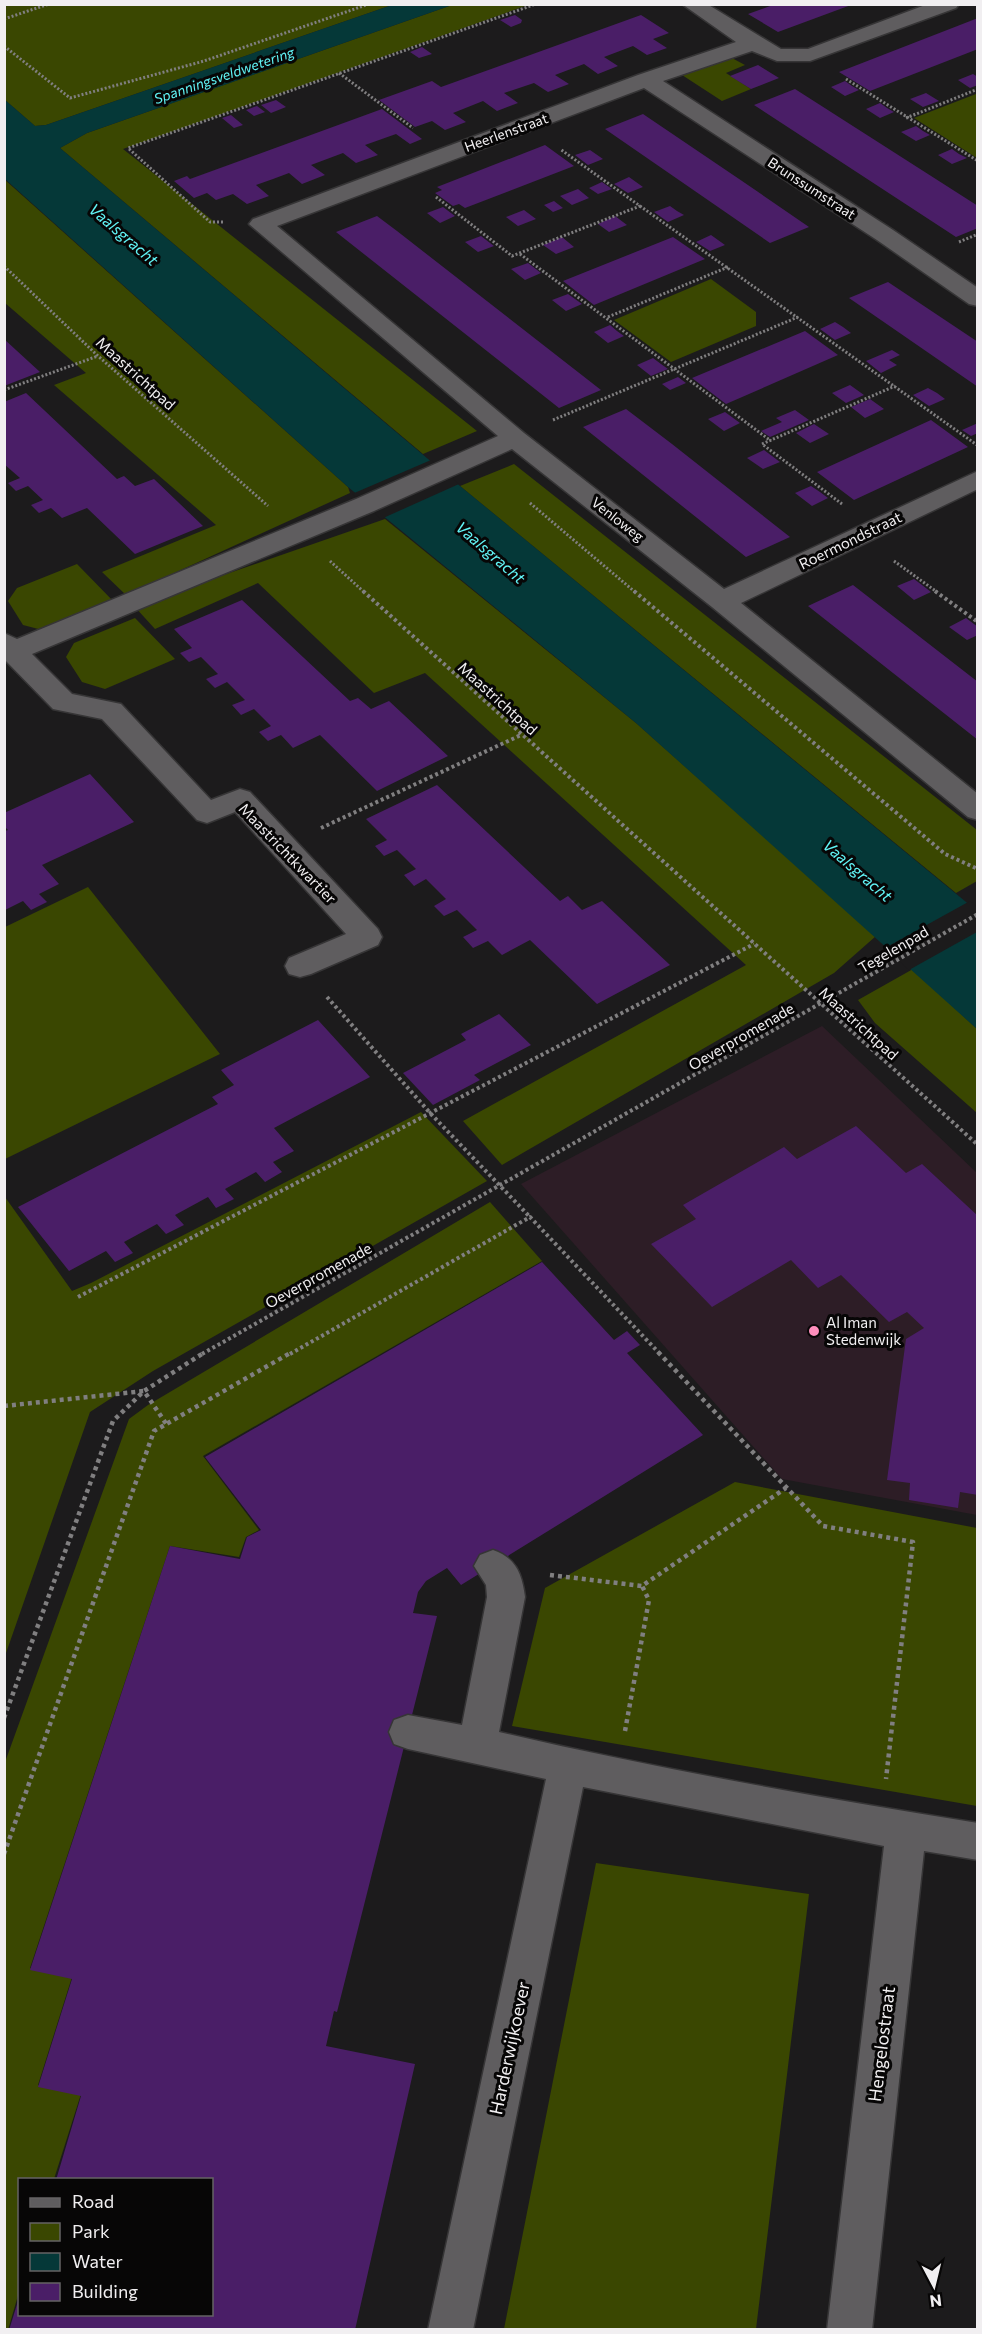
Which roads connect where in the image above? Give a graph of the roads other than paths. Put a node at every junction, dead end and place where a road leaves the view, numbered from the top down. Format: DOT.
graph roads {
  1 [pos="692,4"];
  2 [pos="949,4"];
  3 [pos="753,43"];
  4 [pos="646,80"];
  5 [pos="261,224"];
  6 [pos="978,298"];
  7 [pos="515,438"];
  8 [pos="978,479"];
  9 [pos="722,602"];
  10 [pos="9,646"];
  11 [pos="978,810"];
  12 [pos="300,966"];
  13 [pos="498,1572"];
  14 [pos="408,1732"];
  15 [pos="477,1745"];
  16 [pos="568,1766"];
  17 [pos="893,1828"];
  18 [pos="978,1842"];
  19 [pos="450,2330"];
  20 [pos="849,2330"];
  1 -- 3 [label="street"];
  2 -- 3 [label="street"];
  3 -- 4 [label="street, Heerlenstraat"];
  4 -- 5 [label="street, Heerlenstraat"];
  4 -- 6 [label="street, Brunssumstraat"];
  5 -- 7 [label="street, Venloweg"];
  7 -- 9 [label="street, Venloweg"];
  7 -- 10 [label="street, Maastrichtkwartier"];
  8 -- 9 [label="street, Roermondstraat"];
  9 -- 11 [label="street, Venloweg"];
  10 -- 12 [label="street, Maastrichtkwartier"];
  13 -- 15 [label="street"];
  14 -- 15 [label="street"];
  15 -- 16 [label="street"];
  16 -- 17 [label="street"];
  16 -- 19 [label="street, Harderwijkoever"];
  17 -- 18 [label="street"];
  17 -- 20 [label="street, Hengelostraat"];
}
